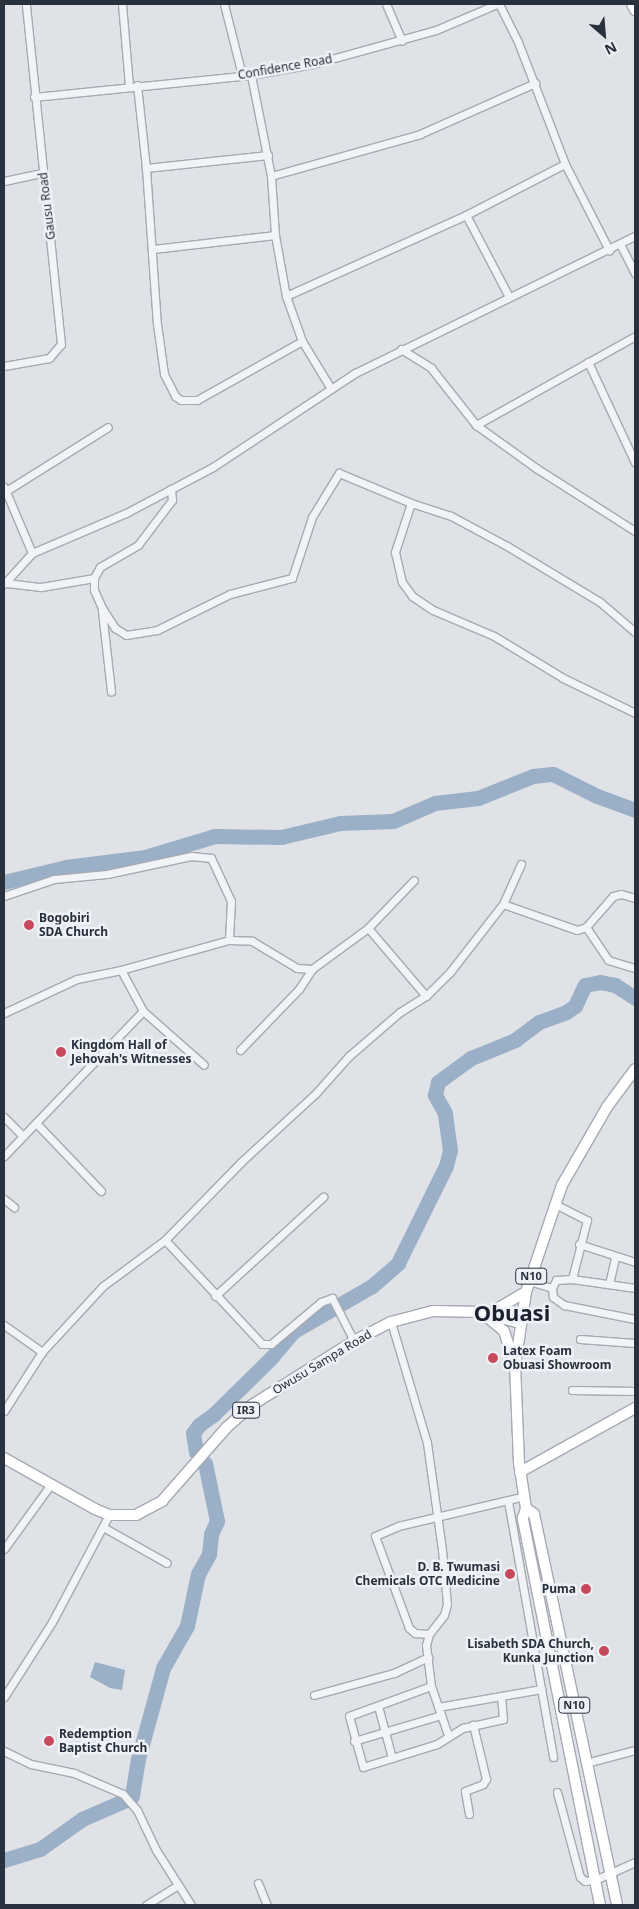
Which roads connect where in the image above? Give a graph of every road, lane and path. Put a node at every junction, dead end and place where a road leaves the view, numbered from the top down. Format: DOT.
graph roads {
  1 [pos="26,4"];
  2 [pos="122,4"];
  3 [pos="224,4"];
  4 [pos="386,4"];
  5 [pos="498,4"];
  6 [pos="632,4"];
  7 [pos="635,10"];
  8 [pos="402,41"];
  9 [pos="242,75"];
  10 [pos="251,75"];
  11 [pos="535,83"];
  12 [pos="137,85"];
  13 [pos="129,86"];
  14 [pos="34,97"];
  15 [pos="268,155"];
  16 [pos="565,164"];
  17 [pos="146,168"];
  18 [pos="43,173"];
  19 [pos="271,176"];
  20 [pos="4,180"];
  21 [pos="466,215"];
  22 [pos="275,235"];
  23 [pos="635,236"];
  24 [pos="620,244"];
  25 [pos="153,248"];
  26 [pos="609,250"];
  27 [pos="635,273"];
  28 [pos="286,296"];
  29 [pos="509,297"];
  30 [pos="635,336"];
  31 [pos="302,341"];
  32 [pos="401,349"];
  33 [pos="588,362"];
  34 [pos="4,366"];
  35 [pos="330,387"];
  36 [pos="476,425"];
  37 [pos="108,427"];
  38 [pos="635,463"];
  39 [pos="5,489"];
  40 [pos="171,490"];
  41 [pos="411,502"];
  42 [pos="635,531"];
  43 [pos="32,553"];
  44 [pos="94,578"];
  45 [pos="5,584"];
  46 [pos="102,608"];
  47 [pos="635,632"];
  48 [pos="111,691"];
  49 [pos="635,713"];
  50 [pos="520,864"];
  51 [pos="414,880"];
  52 [pos="4,896"];
  53 [pos="635,898"];
  54 [pos="503,904"];
  55 [pos="368,928"];
  56 [pos="586,928"];
  57 [pos="229,940"];
  58 [pos="635,968"];
  59 [pos="312,969"];
  60 [pos="121,970"];
  61 [pos="426,996"];
  62 [pos="143,1011"];
  63 [pos="4,1013"];
  64 [pos="240,1050"];
  65 [pos="204,1065"];
  66 [pos="635,1069"];
  67 [pos="4,1116"];
  68 [pos="36,1123"];
  69 [pos="22,1135"];
  70 [pos="4,1156"];
  71 [pos="101,1191"];
  72 [pos="323,1197"];
  73 [pos="4,1200"];
  74 [pos="555,1204"];
  75 [pos="14,1207"];
  76 [pos="165,1240"];
  77 [pos="579,1244"];
  78 [pos="615,1257"];
  79 [pos="635,1262"];
  80 [pos="572,1279"];
  81 [pos="529,1281"];
  82 [pos="609,1284"];
  83 [pos="552,1288"];
  84 [pos="635,1288"];
  85 [pos="526,1292"];
  86 [pos="215,1296"];
  87 [pos="484,1313"];
  88 [pos="635,1319"];
  89 [pos="391,1322"];
  90 [pos="520,1322"];
  91 [pos="4,1325"];
  92 [pos="580,1339"];
  93 [pos="354,1340"];
  94 [pos="635,1343"];
  95 [pos="42,1352"];
  96 [pos="515,1366"];
  97 [pos="572,1390"];
  98 [pos="635,1391"];
  99 [pos="635,1408"];
  100 [pos="4,1411"];
  101 [pos="4,1458"];
  102 [pos="520,1472"];
  103 [pos="50,1484"];
  104 [pos="524,1496"];
  105 [pos="508,1501"];
  106 [pos="526,1508"];
  107 [pos="109,1515"];
  108 [pos="438,1518"];
  109 [pos="103,1527"];
  110 [pos="4,1549"];
  111 [pos="167,1563"];
  112 [pos="429,1634"];
  113 [pos="428,1657"];
  114 [pos="431,1686"];
  115 [pos="541,1690"];
  116 [pos="314,1695"];
  117 [pos="501,1696"];
  118 [pos="4,1697"];
  119 [pos="378,1706"];
  120 [pos="438,1707"];
  121 [pos="441,1715"];
  122 [pos="473,1726"];
  123 [pos="385,1732"];
  124 [pos="448,1734"];
  125 [pos="354,1741"];
  126 [pos="635,1750"];
  127 [pos="4,1751"];
  128 [pos="553,1757"];
  129 [pos="392,1758"];
  130 [pos="586,1762"];
  131 [pos="558,1792"];
  132 [pos="469,1814"];
  133 [pos="635,1862"];
  134 [pos="610,1871"];
  135 [pos="595,1880"];
  136 [pos="258,1883"];
  137 [pos="178,1885"];
  138 [pos="146,1905"];
  139 [pos="191,1905"];
  140 [pos="266,1905"];
  141 [pos="600,1905"];
  142 [pos="617,1905"];
  1 -- 14 [label="street, Gausu Road"];
  2 -- 13 [label="street"];
  3 -- 9 [label="street"];
  4 -- 8 [label="street"];
  5 -- 8 [label="street, Confidence Road"];
  5 -- 11 [label="street"];
  6 -- 7 [label="main road"];
  8 -- 10 [label="street, Confidence Road"];
  9 -- 10 [label="street, Confidence Road"];
  9 -- 12 [label="street, Confidence Road"];
  10 -- 15 [label="street"];
  11 -- 16 [label="street"];
  11 -- 19 [label="street"];
  12 -- 13 [label="street, Confidence Road"];
  12 -- 17 [label="street"];
  13 -- 14 [label="street, Confidence Road"];
  14 -- 18 [label="street, Gausu Road"];
  15 -- 17 [label="street"];
  15 -- 19 [label="street"];
  16 -- 21 [label="street"];
  16 -- 26 [label="street"];
  17 -- 25 [label="street"];
  18 -- 20 [label="street"];
  18 -- 34 [label="street, Gausu Road"];
  19 -- 22 [label="street"];
  21 -- 28 [label="street"];
  21 -- 29 [label="street"];
  22 -- 25 [label="street"];
  22 -- 28 [label="street"];
  23 -- 24 [label="street"];
  24 -- 26 [label="street"];
  24 -- 27 [label="street"];
  25 -- 31 [label="street"];
  26 -- 29 [label="street"];
  28 -- 31 [label="street"];
  29 -- 32 [label="street"];
  30 -- 33 [label="street"];
  31 -- 35 [label="street"];
  32 -- 35 [label="street"];
  32 -- 36 [label="street"];
  33 -- 36 [label="street"];
  33 -- 38 [label="street"];
  35 -- 40 [label="street"];
  36 -- 42 [label="street"];
  37 -- 39 [label="street"];
  39 -- 43 [label="street"];
  40 -- 43 [label="street"];
  40 -- 44 [label="street"];
  41 -- 46 [label="street"];
  41 -- 47 [label="street"];
  41 -- 49 [label="street"];
  43 -- 45 [label="street"];
  44 -- 45 [label="street"];
  44 -- 46 [label="street"];
  46 -- 48 [label="street"];
  50 -- 54 [label="street"];
  51 -- 55 [label="street"];
  52 -- 57 [label="street"];
  53 -- 56 [label="street"];
  54 -- 56 [label="street"];
  54 -- 61 [label="street"];
  55 -- 59 [label="street"];
  55 -- 61 [label="street"];
  56 -- 58 [label="street"];
  57 -- 59 [label="street"];
  57 -- 60 [label="street"];
  59 -- 64 [label="street"];
  60 -- 62 [label="street"];
  60 -- 63 [label="street"];
  61 -- 76 [label="street"];
  62 -- 65 [label="street"];
  62 -- 68 [label="street"];
  66 -- 74 [label="main road, N10"];
  67 -- 69 [label="street"];
  68 -- 69 [label="street"];
  68 -- 71 [label="street"];
  69 -- 70 [label="street"];
  72 -- 86 [label="street"];
  73 -- 75 [label="street"];
  74 -- 77 [label="street"];
  74 -- 81 [label="main road, N10"];
  76 -- 86 [label="street"];
  76 -- 95 [label="street"];
  77 -- 78 [label="street"];
  77 -- 80 [label="street"];
  78 -- 79 [label="street"];
  78 -- 82 [label="street"];
  80 -- 82 [label="street"];
  80 -- 83 [label="street"];
  81 -- 83 [label="street"];
  81 -- 85 [label="main road, N10"];
  82 -- 84 [label="street"];
  83 -- 88 [label="street"];
  85 -- 87 [label="main road"];
  85 -- 90 [label="main road, N10"];
  86 -- 93 [label="street"];
  87 -- 89 [label="main road, Owusu Sampa Road / IR3"];
  87 -- 90 [label="main road, Owusu Sampa Road / IR3"];
  87 -- 96 [label="main road"];
  89 -- 93 [label="main road, Owusu Sampa Road / IR3"];
  89 -- 108 [label="street"];
  90 -- 96 [label="main road, N10"];
  91 -- 95 [label="street"];
  92 -- 94 [label="street"];
  93 -- 107 [label="main road, Owusu Sampa Road / IR3"];
  95 -- 100 [label="street"];
  96 -- 102 [label="main road, N10"];
  97 -- 98 [label="street"];
  99 -- 102 [label="main road"];
  101 -- 103 [label="main road, Owusu Sampa Road / IR3"];
  102 -- 104 [label="main road, N10"];
  103 -- 107 [label="main road, Owusu Sampa Road / IR3"];
  103 -- 110 [label="street"];
  104 -- 105 [label="street"];
  104 -- 106 [label="main road, N10"];
  105 -- 108 [label="street"];
  105 -- 115 [label="street"];
  106 -- 130 [label="main road, N10"];
  106 -- 135 [label="main road, N10"];
  107 -- 109 [label="street"];
  108 -- 112 [label="street"];
  108 -- 112 [label="street"];
  109 -- 111 [label="street"];
  109 -- 118 [label="street"];
  112 -- 113 [label="street"];
  113 -- 114 [label="street"];
  113 -- 116 [label="street"];
  114 -- 119 [label="street"];
  114 -- 120 [label="street"];
  115 -- 117 [label="street"];
  115 -- 128 [label="street"];
  117 -- 120 [label="street"];
  117 -- 122 [label="street"];
  119 -- 123 [label="street"];
  119 -- 125 [label="street"];
  120 -- 121 [label="street"];
  121 -- 123 [label="street"];
  121 -- 124 [label="street"];
  122 -- 124 [label="street"];
  122 -- 132 [label="street"];
  123 -- 125 [label="street"];
  123 -- 129 [label="street"];
  124 -- 129 [label="street"];
  125 -- 129 [label="street"];
  126 -- 130 [label="street"];
  127 -- 137 [label="street"];
  130 -- 134 [label="main road, N10"];
  131 -- 135 [label="street"];
  133 -- 134 [label="street"];
  134 -- 135 [label="street"];
  134 -- 142 [label="main road, N10"];
  135 -- 141 [label="main road, N10"];
  136 -- 140 [label="street"];
  137 -- 138 [label="street"];
  137 -- 139 [label="street"];
}
